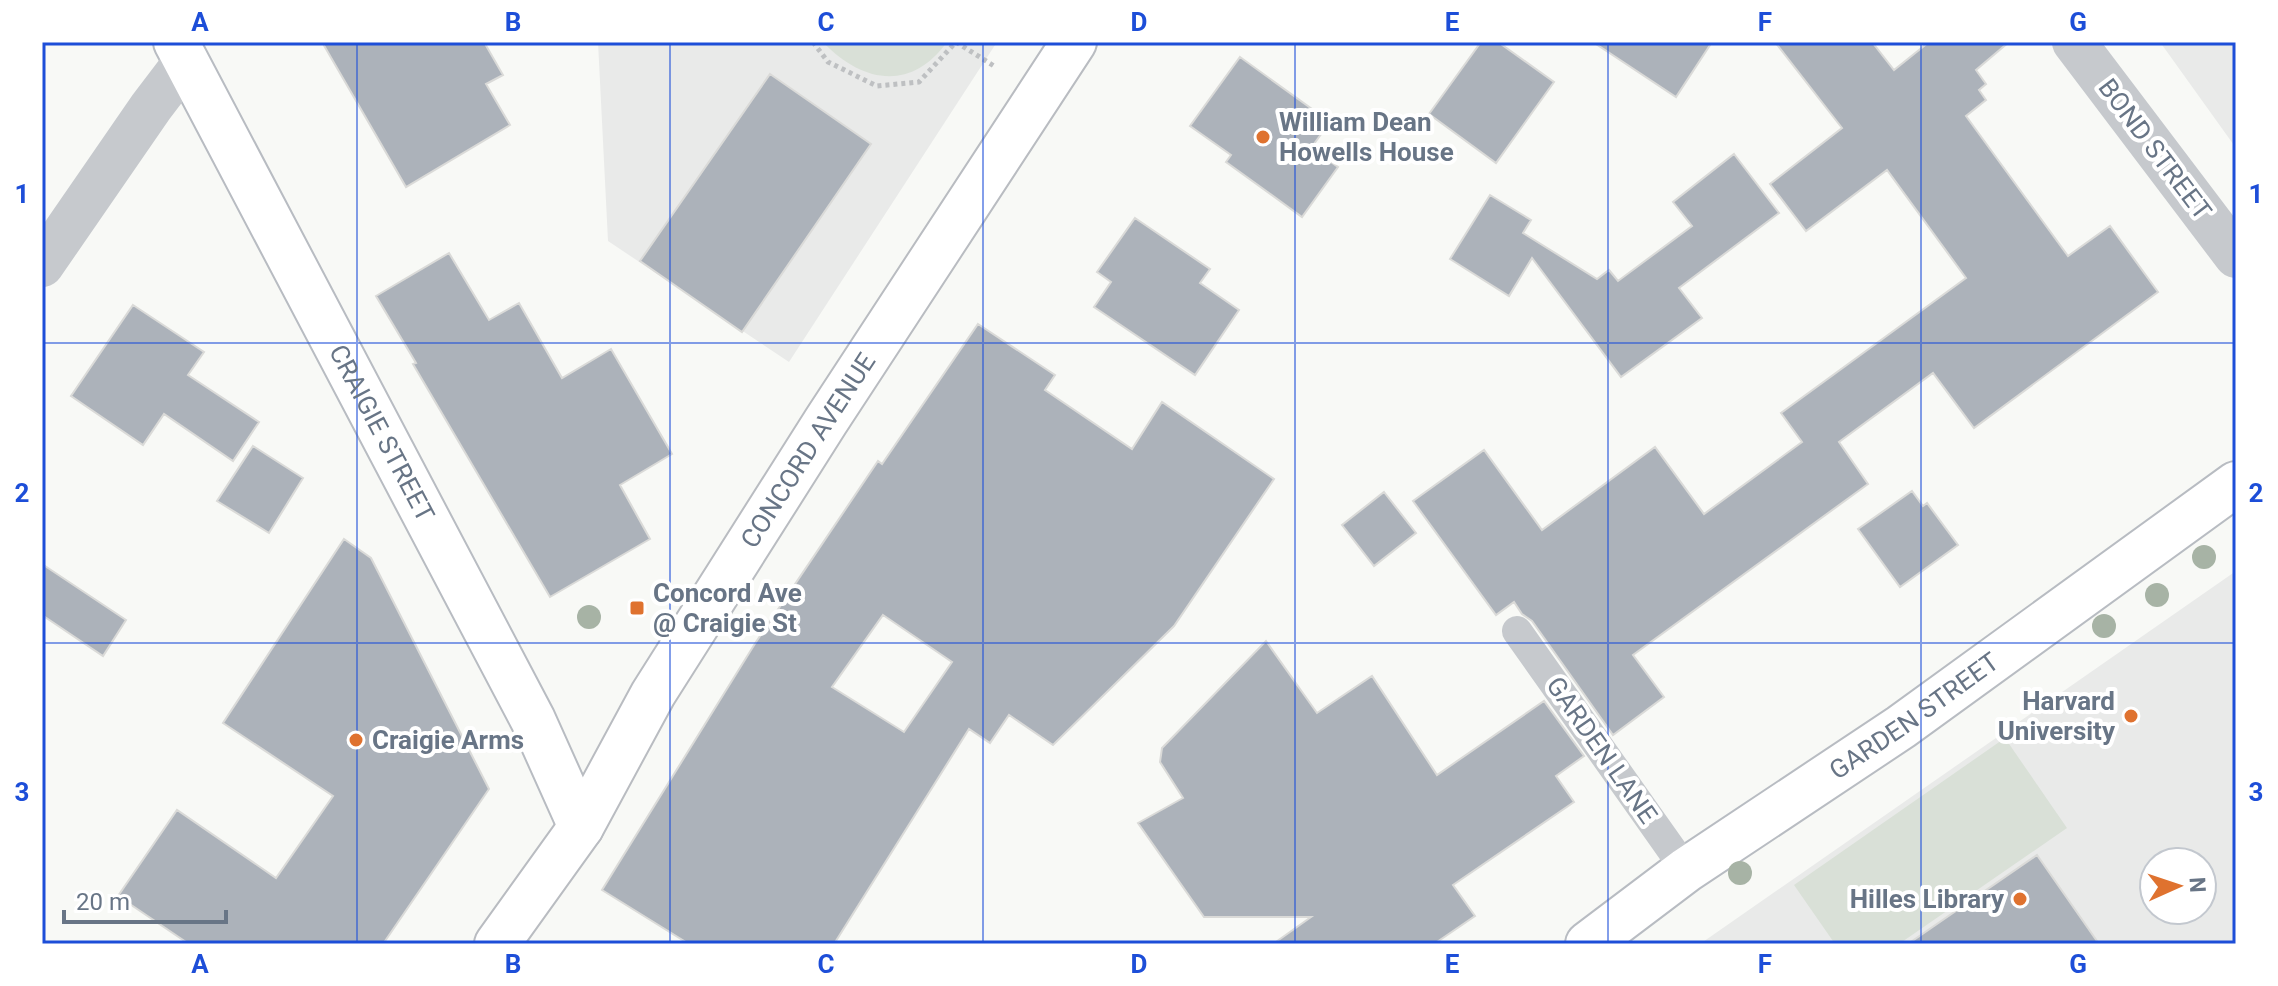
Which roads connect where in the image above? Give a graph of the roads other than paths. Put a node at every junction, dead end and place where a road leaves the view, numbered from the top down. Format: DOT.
graph roads {
  1 [pos="1074,42"];
  2 [pos="2074,42"];
  3 [pos="181,52"];
  4 [pos="2236,256"];
  5 [pos="42,265"];
  6 [pos="2236,484"];
  7 [pos="1517,631"];
  8 [pos="581,827"];
  9 [pos="1686,870"];
  10 [pos="497,944"];
  11 [pos="1588,944"];
  1 -- 8 [label="main road, CONCORD AVENUE"];
  2 -- 4 [label="street, BOND STREET"];
  3 -- 5 [label="street"];
  3 -- 8 [label="main road, CRAIGIE STREET"];
  6 -- 9 [label="main road, GARDEN STREET"];
  7 -- 9 [label="lane, GARDEN LANE"];
  8 -- 10 [label="main road, CONCORD AVENUE"];
  9 -- 11 [label="main road, GARDEN STREET"];
}
